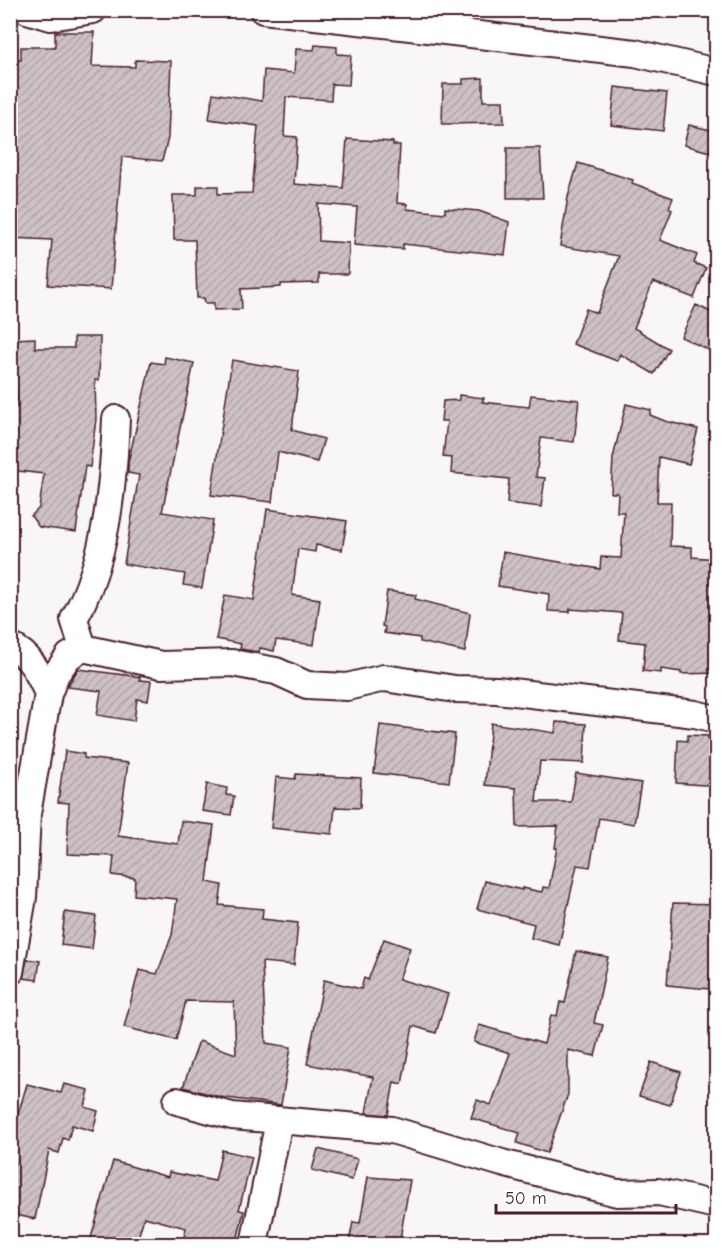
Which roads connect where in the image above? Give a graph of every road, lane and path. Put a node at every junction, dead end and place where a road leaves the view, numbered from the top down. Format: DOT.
graph roads {
  1 [pos="27,10"];
  2 [pos="93,10"];
  3 [pos="263,10"];
  4 [pos="717,72"];
  5 [pos="116,419"];
  6 [pos="10,646"];
  7 [pos="83,648"];
  8 [pos="48,694"];
  9 [pos="717,719"];
  10 [pos="10,972"];
  11 [pos="177,1101"];
  12 [pos="279,1121"];
  13 [pos="717,1205"];
  14 [pos="254,1245"];
  1 -- 2 [label="street"];
  3 -- 4 [label="street"];
  5 -- 7 [label="street"];
  6 -- 8 [label="street"];
  7 -- 8 [label="street"];
  7 -- 9 [label="street"];
  8 -- 10 [label="street"];
  11 -- 12 [label="street"];
  12 -- 13 [label="street"];
  12 -- 14 [label="street"];
}
